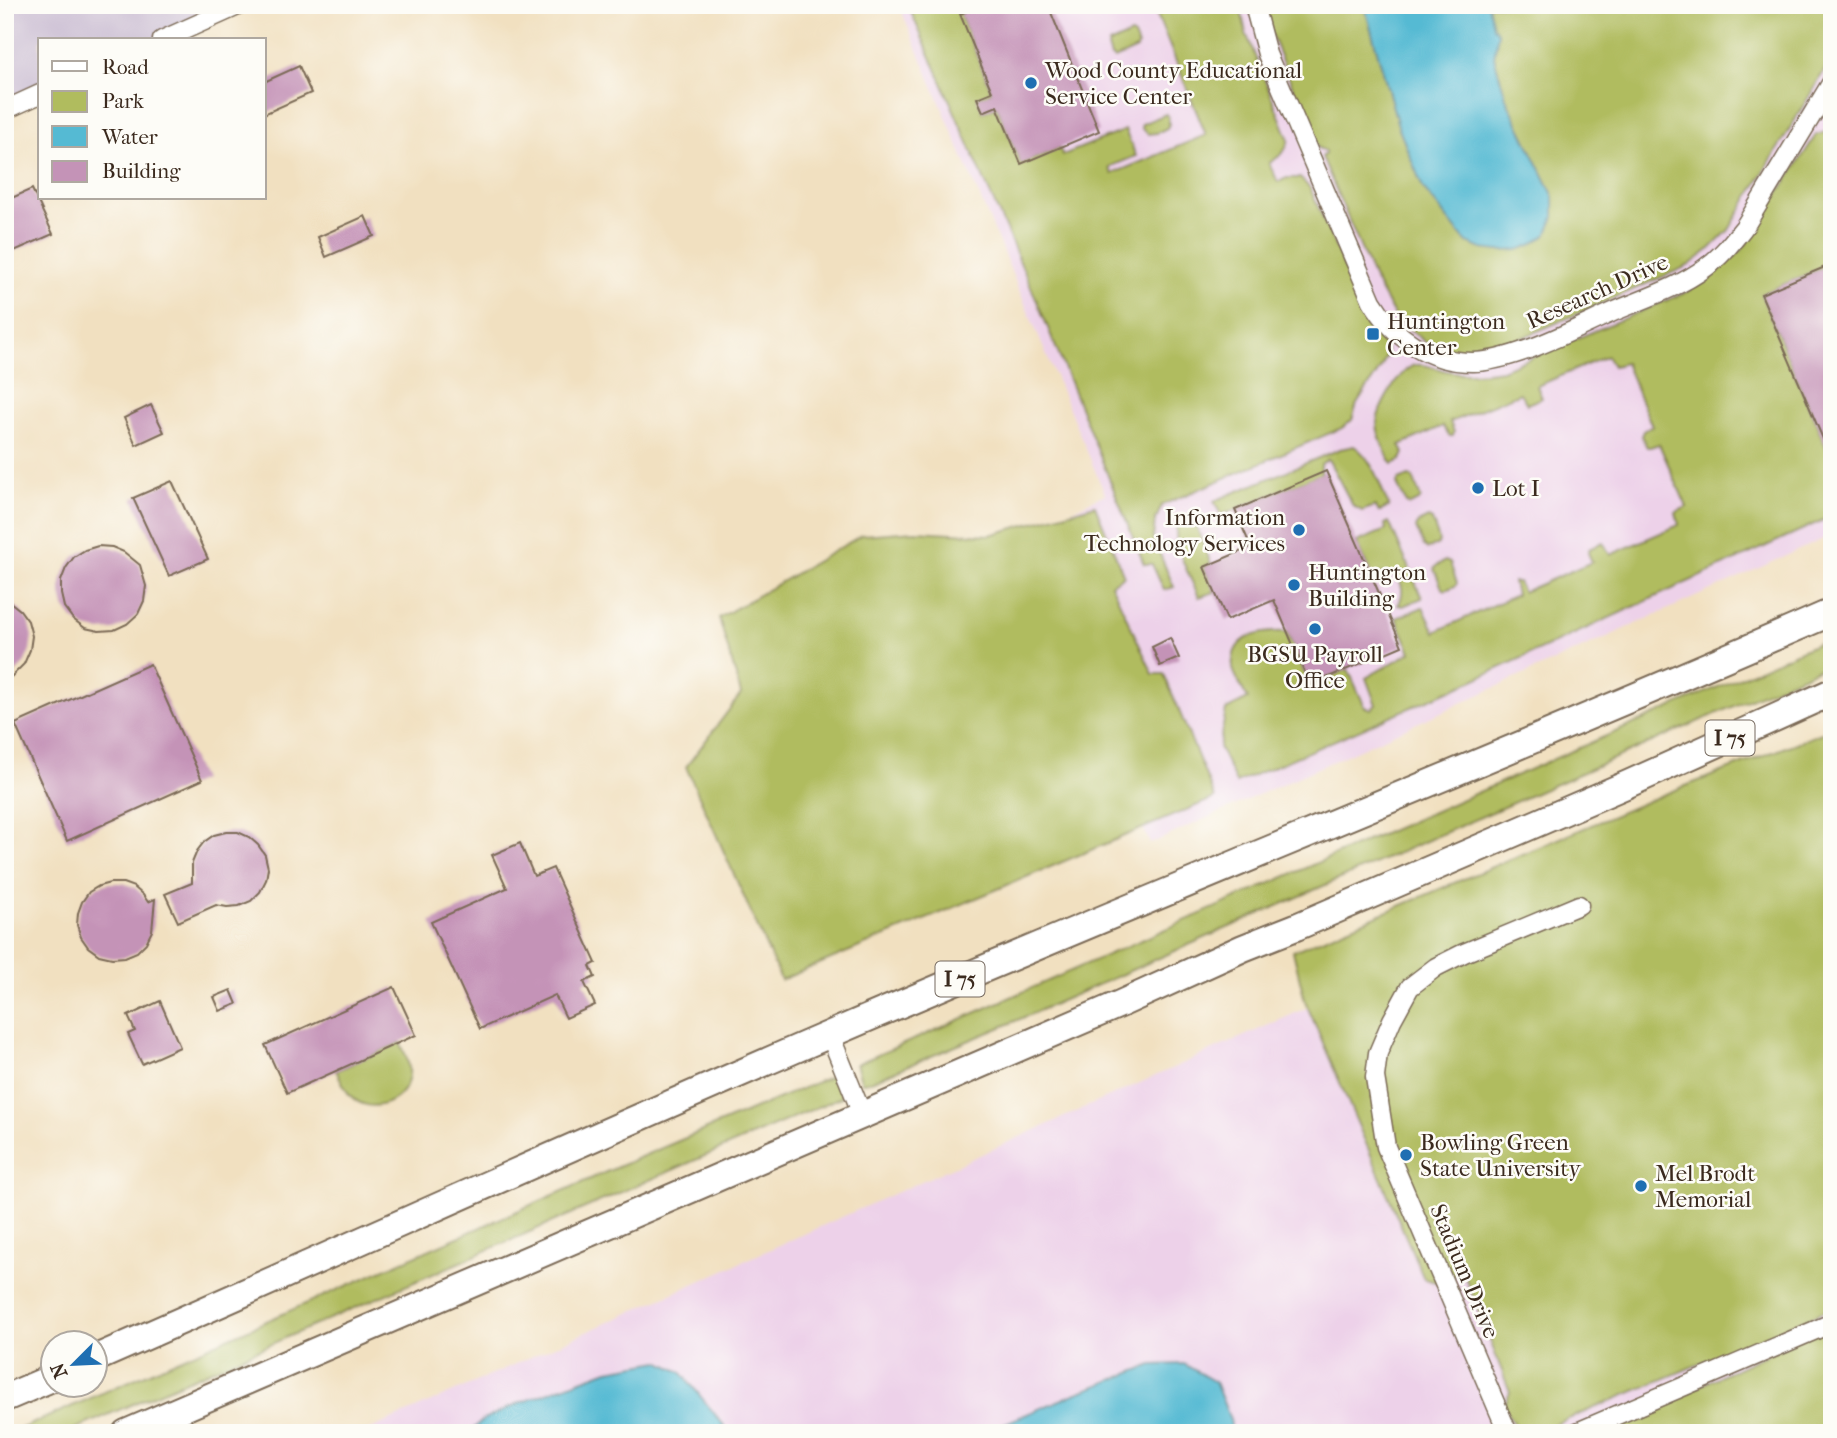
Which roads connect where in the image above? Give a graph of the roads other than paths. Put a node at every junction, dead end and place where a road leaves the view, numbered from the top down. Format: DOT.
graph roads {
  1 [pos="240,5"];
  2 [pos="1254,5"];
  3 [pos="166,38"];
  4 [pos="1832,82"];
  5 [pos="38,95"];
  6 [pos="5,110"];
  7 [pos="1832,612"];
  8 [pos="1832,692"];
  9 [pos="1832,704"];
  10 [pos="1628,784"];
  11 [pos="1579,905"];
  12 [pos="830,1035"];
  13 [pos="862,1114"];
  14 [pos="1832,1323"];
  15 [pos="108,1353"];
  16 [pos="38,1384"];
  17 [pos="5,1398"];
  18 [pos="126,1433"];
  19 [pos="1508,1433"];
  20 [pos="1575,1433"];
  1 -- 3 [label="street"];
  2 -- 4 [label="street, Research Drive"];
  5 -- 6 [label="street"];
  7 -- 12 [label="highway, I 75"];
  8 -- 10 [label="highway, I 75"];
  9 -- 10 [label="highway"];
  10 -- 13 [label="highway, I 75"];
  11 -- 19 [label="street, Stadium Drive"];
  12 -- 13 [label="street"];
  12 -- 15 [label="highway, I 75"];
  13 -- 18 [label="highway, I 75"];
  14 -- 20 [label="street"];
  16 -- 17 [label="highway"];
}
